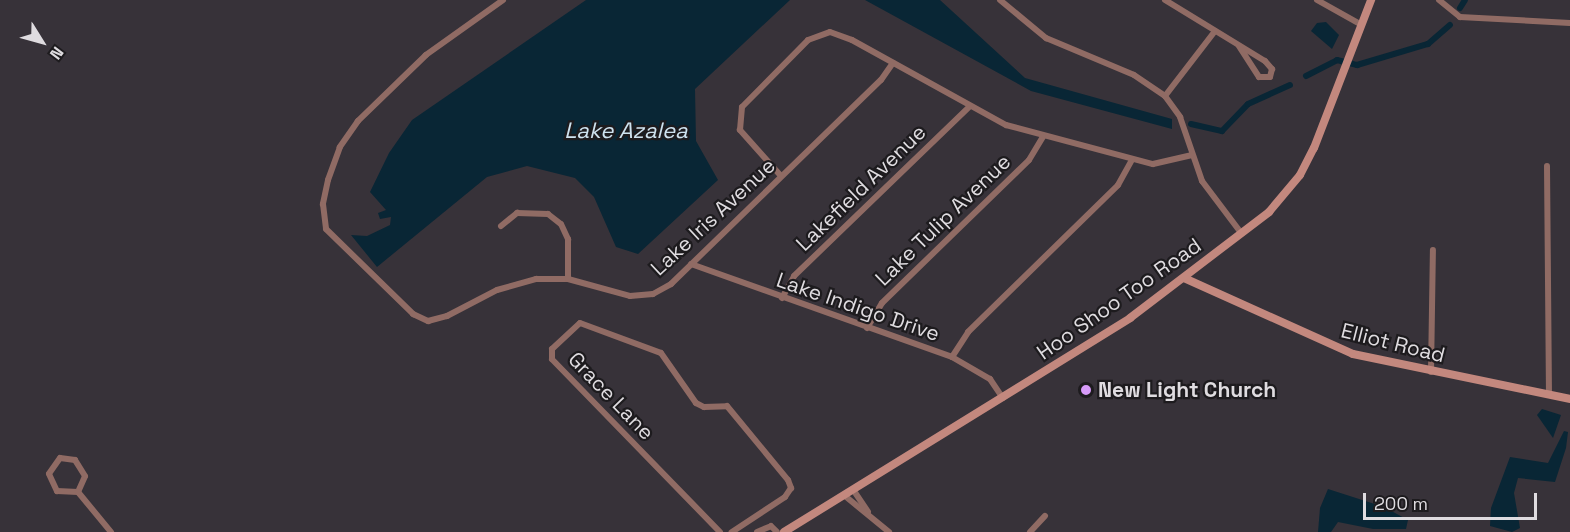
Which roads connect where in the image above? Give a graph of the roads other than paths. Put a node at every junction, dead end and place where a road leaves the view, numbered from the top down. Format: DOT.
graph roads {
  1 [pos="503,0"];
  2 [pos="1000,0"];
  3 [pos="1165,0"];
  4 [pos="1317,0"];
  5 [pos="1371,0"];
  6 [pos="1438,0"];
  7 [pos="1570,23"];
  8 [pos="1362,25"];
  9 [pos="1215,31"];
  10 [pos="1239,46"];
  11 [pos="893,63"];
  12 [pos="1165,96"];
  13 [pos="970,106"];
  14 [pos="1043,137"];
  15 [pos="1191,155"];
  16 [pos="1132,160"];
  17 [pos="1547,166"];
  18 [pos="781,176"];
  19 [pos="501,226"];
  20 [pos="1242,234"];
  21 [pos="1433,250"];
  22 [pos="691,264"];
  23 [pos="1184,278"];
  24 [pos="568,279"];
  25 [pos="782,298"];
  26 [pos="867,328"];
  27 [pos="952,357"];
  28 [pos="1431,372"];
  29 [pos="1549,395"];
  30 [pos="1003,398"];
  31 [pos="1570,399"];
  32 [pos="854,491"];
  33 [pos="78,492"];
  34 [pos="845,496"];
  35 [pos="868,512"];
  36 [pos="1045,516"];
  37 [pos="747,524"];
  38 [pos="111,532"];
  39 [pos="720,532"];
  40 [pos="732,532"];
  41 [pos="751,532"];
  42 [pos="757,532"];
  43 [pos="777,532"];
  44 [pos="784,532"];
  45 [pos="890,532"];
  46 [pos="1030,532"];
  1 -- 24 [label="street, Lake Iris Avenue"];
  2 -- 12 [label="street"];
  3 -- 9 [label="street"];
  4 -- 8 [label="street"];
  5 -- 8 [label="street, Hoo Shoo Too Road"];
  6 -- 7 [label="street"];
  8 -- 20 [label="street, Hoo Shoo Too Road"];
  9 -- 10 [label="street"];
  9 -- 12 [label="street"];
  10 -- 10 [label="street"];
  11 -- 13 [label="street"];
  11 -- 18 [label="street, Lake Iris Avenue"];
  11 -- 18 [label="street"];
  12 -- 15 [label="street"];
  13 -- 14 [label="street"];
  13 -- 25 [label="street, Lakefield Avenue"];
  14 -- 16 [label="street"];
  14 -- 26 [label="street, Lake Tulip Avenue"];
  15 -- 16 [label="street"];
  15 -- 20 [label="street"];
  16 -- 27 [label="street"];
  17 -- 29 [label="street"];
  18 -- 22 [label="street, Lake Iris Avenue"];
  19 -- 24 [label="street"];
  20 -- 23 [label="street, Hoo Shoo Too Road"];
  21 -- 28 [label="street"];
  22 -- 24 [label="street, Lake Iris Avenue"];
  22 -- 25 [label="street, Lake Indigo Drive"];
  23 -- 28 [label="street, Elliot Road"];
  23 -- 30 [label="street, Hoo Shoo Too Road"];
  25 -- 26 [label="street, Lake Indigo Drive"];
  26 -- 27 [label="street, Lake Indigo Drive"];
  27 -- 30 [label="street, Lake Indigo Drive"];
  28 -- 29 [label="street, Elliot Road"];
  29 -- 31 [label="street, Elliot Road"];
  30 -- 32 [label="street, Hoo Shoo Too Road"];
  32 -- 34 [label="street, Hoo Shoo Too Road"];
  32 -- 35 [label="street"];
  33 -- 33 [label="street"];
  33 -- 38 [label="street"];
  34 -- 35 [label="street"];
  34 -- 44 [label="street, Hoo Shoo Too Road"];
  35 -- 45 [label="street"];
  36 -- 46 [label="street"];
  37 -- 39 [label="street, Grace Lane"];
  37 -- 40 [label="street, Grace Lane"];
  37 -- 41 [label="street"];
  42 -- 43 [label="street"];
}
